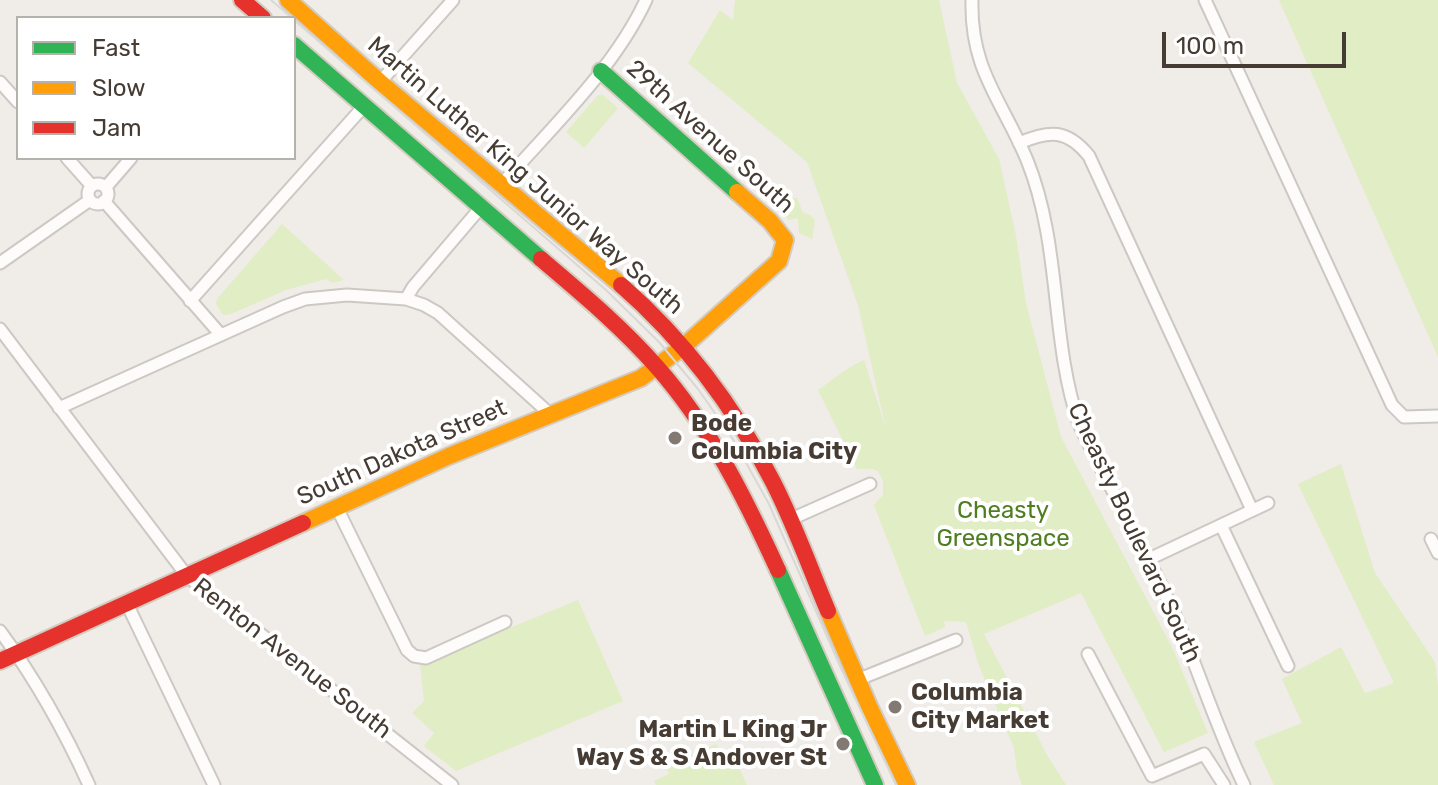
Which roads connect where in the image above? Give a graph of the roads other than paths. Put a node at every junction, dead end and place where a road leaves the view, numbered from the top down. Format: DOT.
graph roads {
  1 [pos="242,0"];
  2 [pos="288,0"];
  3 [pos="453,0"];
  4 [pos="646,0"];
  5 [pos="972,0"];
  6 [pos="1205,0"];
  7 [pos="257,16"];
  8 [pos="296,47"];
  9 [pos="601,71"];
  10 [pos="0,82"];
  11 [pos="380,82"];
  12 [pos="16,100"];
  13 [pos="364,106"];
  14 [pos="1019,143"];
  15 [pos="69,160"];
  16 [pos="129,160"];
  17 [pos="91,185"];
  18 [pos="501,185"];
  19 [pos="106,187"];
  20 [pos="90,200"];
  21 [pos="104,201"];
  22 [pos="482,206"];
  23 [pos="785,240"];
  24 [pos="0,263"];
  25 [pos="406,299"];
  26 [pos="190,301"];
  27 [pos="0,329"];
  28 [pos="221,335"];
  29 [pos="683,347"];
  30 [pos="657,367"];
  31 [pos="59,408"];
  32 [pos="550,414"];
  33 [pos="1438,416"];
  34 [pos="870,484"];
  35 [pos="1268,503"];
  36 [pos="337,508"];
  37 [pos="1252,510"];
  38 [pos="789,520"];
  39 [pos="1221,525"];
  40 [pos="1431,539"];
  41 [pos="1438,553"];
  42 [pos="1149,559"];
  43 [pos="187,576"];
  44 [pos="127,604"];
  45 [pos="505,622"];
  46 [pos="0,631"];
  47 [pos="956,640"];
  48 [pos="16,652"];
  49 [pos="1088,654"];
  50 [pos="0,661"];
  51 [pos="1288,666"];
  52 [pos="857,680"];
  53 [pos="89,785"];
  54 [pos="214,785"];
  55 [pos="452,785"];
  56 [pos="875,785"];
  57 [pos="907,785"];
  58 [pos="1224,785"];
  59 [pos="1244,785"];
  1 -- 7 [label="main road"];
  2 -- 11 [label="main road, Martin Luther King Junior Way South"];
  3 -- 11 [label="street"];
  4 -- 9 [label="street"];
  5 -- 14 [label="street, Cheasty Boulevard South"];
  6 -- 33 [label="street"];
  8 -- 13 [label="main road"];
  9 -- 18 [label="street"];
  9 -- 23 [label="main road, 29th Avenue South"];
  10 -- 12 [label="street"];
  11 -- 18 [label="main road, Martin Luther King Junior Way South"];
  13 -- 22 [label="main road"];
  13 -- 26 [label="street"];
  14 -- 37 [label="street"];
  14 -- 42 [label="street, Cheasty Boulevard South"];
  15 -- 17 [label="street"];
  16 -- 19 [label="street"];
  17 -- 19 [label="street"];
  17 -- 20 [label="street"];
  18 -- 29 [label="main road, Martin Luther King Junior Way South"];
  19 -- 21 [label="street"];
  20 -- 21 [label="street"];
  20 -- 24 [label="street"];
  21 -- 26 [label="street"];
  22 -- 25 [label="street"];
  22 -- 30 [label="main road"];
  23 -- 29 [label="main road, South Dakota Street"];
  25 -- 28 [label="street"];
  25 -- 32 [label="street"];
  26 -- 28 [label="street"];
  27 -- 31 [label="street, Renton Avenue South"];
  28 -- 31 [label="street"];
  29 -- 30 [label="main road, South Dakota Street"];
  29 -- 38 [label="main road, Martin Luther King Junior Way South"];
  30 -- 32 [label="main road, South Dakota Street"];
  30 -- 56 [label="main road"];
  31 -- 43 [label="street, Renton Avenue South"];
  32 -- 36 [label="main road, South Dakota Street"];
  34 -- 38 [label="street"];
  35 -- 37 [label="street"];
  36 -- 43 [label="main road, South Dakota Street"];
  36 -- 45 [label="street"];
  37 -- 39 [label="street"];
  38 -- 52 [label="main road, Martin Luther King Junior Way South"];
  39 -- 42 [label="street"];
  39 -- 51 [label="street"];
  40 -- 41 [label="street"];
  42 -- 59 [label="street, Cheasty Boulevard South"];
  43 -- 44 [label="main road, South Dakota Street"];
  43 -- 55 [label="street, Renton Avenue South"];
  44 -- 48 [label="main road, South Dakota Street"];
  44 -- 54 [label="street"];
  46 -- 48 [label="street"];
  47 -- 52 [label="street"];
  48 -- 50 [label="main road, South Dakota Street"];
  48 -- 53 [label="street"];
  49 -- 58 [label="street"];
  52 -- 57 [label="main road, Martin Luther King Junior Way South"];
}
